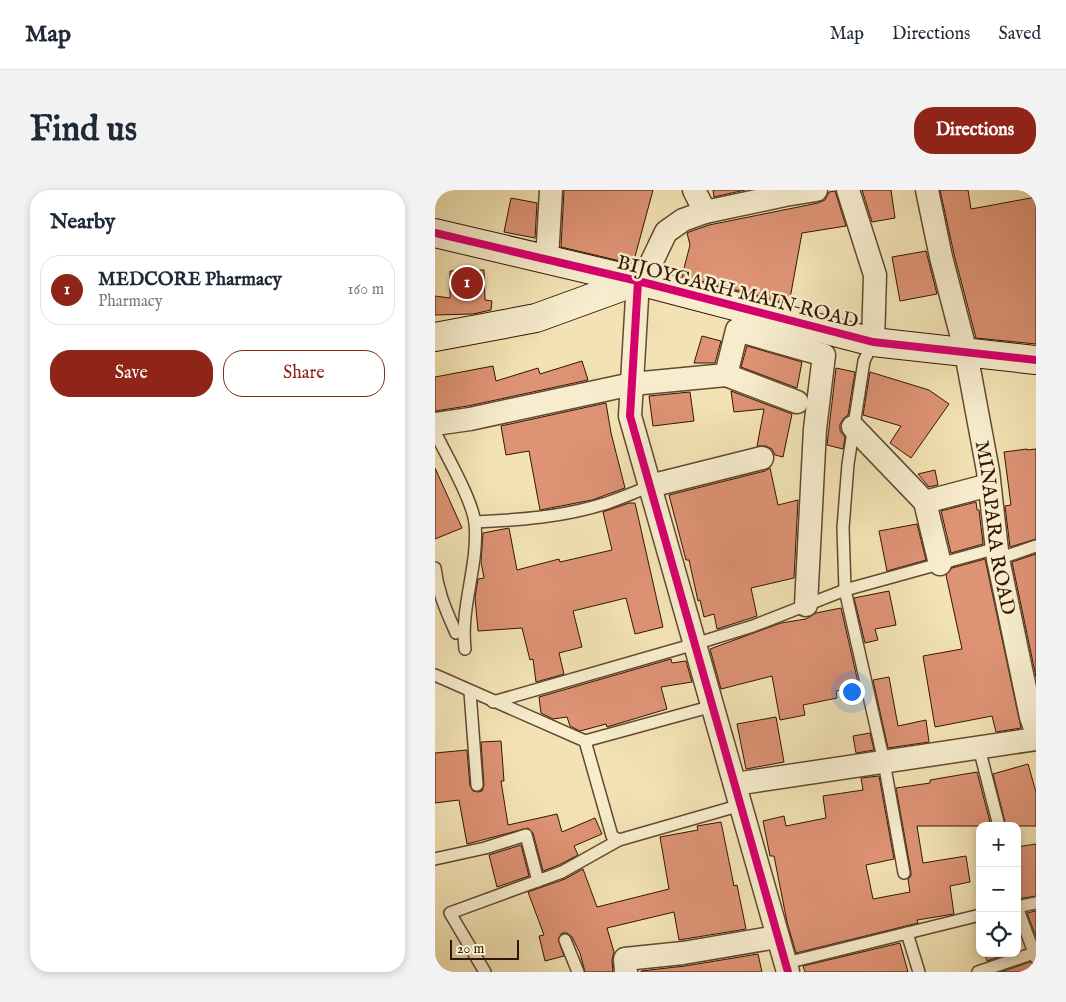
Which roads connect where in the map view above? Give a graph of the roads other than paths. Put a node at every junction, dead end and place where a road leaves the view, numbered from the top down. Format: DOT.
graph roads {
  1 [pos="551,190"];
  2 [pos="694,190"];
  3 [pos="816,190"];
  4 [pos="849,190"];
  5 [pos="927,190"];
  6 [pos="705,212"];
  7 [pos="435,233"];
  8 [pos="547,260"];
  9 [pos="640,281"];
  10 [pos="435,337"];
  11 [pos="873,342"];
  12 [pos="966,353"];
  13 [pos="1036,360"];
  14 [pos="726,375"];
  15 [pos="632,384"];
  16 [pos="797,402"];
  17 [pos="435,424"];
  18 [pos="853,427"];
  19 [pos="435,432"];
  20 [pos="762,458"];
  21 [pos="989,485"];
  22 [pos="650,486"];
  23 [pos="925,502"];
  24 [pos="475,522"];
  25 [pos="1036,546"];
  26 [pos="998,554"];
  27 [pos="940,564"];
  28 [pos="435,568"];
  29 [pos="845,590"];
  30 [pos="806,605"];
  31 [pos="456,633"];
  32 [pos="695,644"];
  33 [pos="465,649"];
  34 [pos="435,675"];
  35 [pos="470,692"];
  36 [pos="493,702"];
  37 [pos="713,706"];
  38 [pos="1036,731"];
  39 [pos="1036,739"];
  40 [pos="585,741"];
  41 [pos="979,748"];
  42 [pos="884,762"];
  43 [pos="477,785"];
  44 [pos="738,794"];
  45 [pos="998,822"];
  46 [pos="619,840"];
  47 [pos="435,859"];
  48 [pos="904,873"];
  49 [pos="538,881"];
  50 [pos="1036,903"];
  51 [pos="1021,906"];
  52 [pos="1019,912"];
  53 [pos="976,916"];
  54 [pos="907,934"];
  55 [pos="777,937"];
  56 [pos="565,940"];
  57 [pos="1035,955"];
  58 [pos="787,968"];
  59 [pos="485,972"];
  60 [pos="578,972"];
  61 [pos="627,972"];
  62 [pos="919,972"];
  63 [pos="978,972"];
  1 -- 8 [label="street"];
  2 -- 6 [label="street"];
  3 -- 6 [label="street"];
  4 -- 11 [label="street"];
  5 -- 12 [label="street, MINAPARA ROAD"];
  6 -- 9 [label="street"];
  7 -- 8 [label="street, BIJOYGARH MAIN ROAD"];
  8 -- 9 [label="street, BIJOYGARH MAIN ROAD"];
  9 -- 10 [label="street"];
  9 -- 11 [label="street, BIJOYGARH MAIN ROAD"];
  9 -- 15 [label="street"];
  11 -- 12 [label="street, BIJOYGARH MAIN ROAD"];
  11 -- 18 [label="lane"];
  12 -- 13 [label="street, BIJOYGARH MAIN ROAD"];
  12 -- 21 [label="street, MINAPARA ROAD"];
  14 -- 15 [label="street"];
  14 -- 16 [label="street"];
  14 -- 30 [label="street"];
  15 -- 17 [label="street"];
  15 -- 22 [label="street"];
  18 -- 23 [label="street"];
  18 -- 29 [label="lane"];
  19 -- 24 [label="lane"];
  20 -- 22 [label="street"];
  21 -- 23 [label="street"];
  21 -- 26 [label="street, MINAPARA ROAD"];
  22 -- 24 [label="lane"];
  22 -- 32 [label="street"];
  23 -- 27 [label="street"];
  24 -- 33 [label="lane"];
  25 -- 26 [label="lane"];
  26 -- 27 [label="lane"];
  26 -- 38 [label="street, MINAPARA ROAD"];
  27 -- 29 [label="lane"];
  28 -- 31 [label="lane"];
  29 -- 30 [label="lane"];
  29 -- 42 [label="lane"];
  30 -- 32 [label="lane"];
  32 -- 36 [label="lane"];
  32 -- 37 [label="street"];
  34 -- 35 [label="lane"];
  35 -- 36 [label="lane"];
  35 -- 43 [label="lane"];
  36 -- 40 [label="lane"];
  37 -- 40 [label="lane"];
  37 -- 44 [label="street"];
  39 -- 41 [label="street"];
  40 -- 46 [label="lane"];
  41 -- 42 [label="street"];
  41 -- 45 [label="lane"];
  42 -- 44 [label="street"];
  42 -- 48 [label="lane"];
  44 -- 46 [label="lane"];
  44 -- 55 [label="street"];
  46 -- 49 [label="lane"];
  47 -- 49 [label="lane"];
  49 -- 59 [label="lane"];
  50 -- 51 [label="lane"];
  52 -- 57 [label="lane"];
  53 -- 54 [label="lane"];
  54 -- 58 [label="lane"];
  54 -- 62 [label="lane"];
  55 -- 58 [label="street"];
  55 -- 61 [label="street"];
  56 -- 60 [label="lane"];
  57 -- 63 [label="lane"];
}
